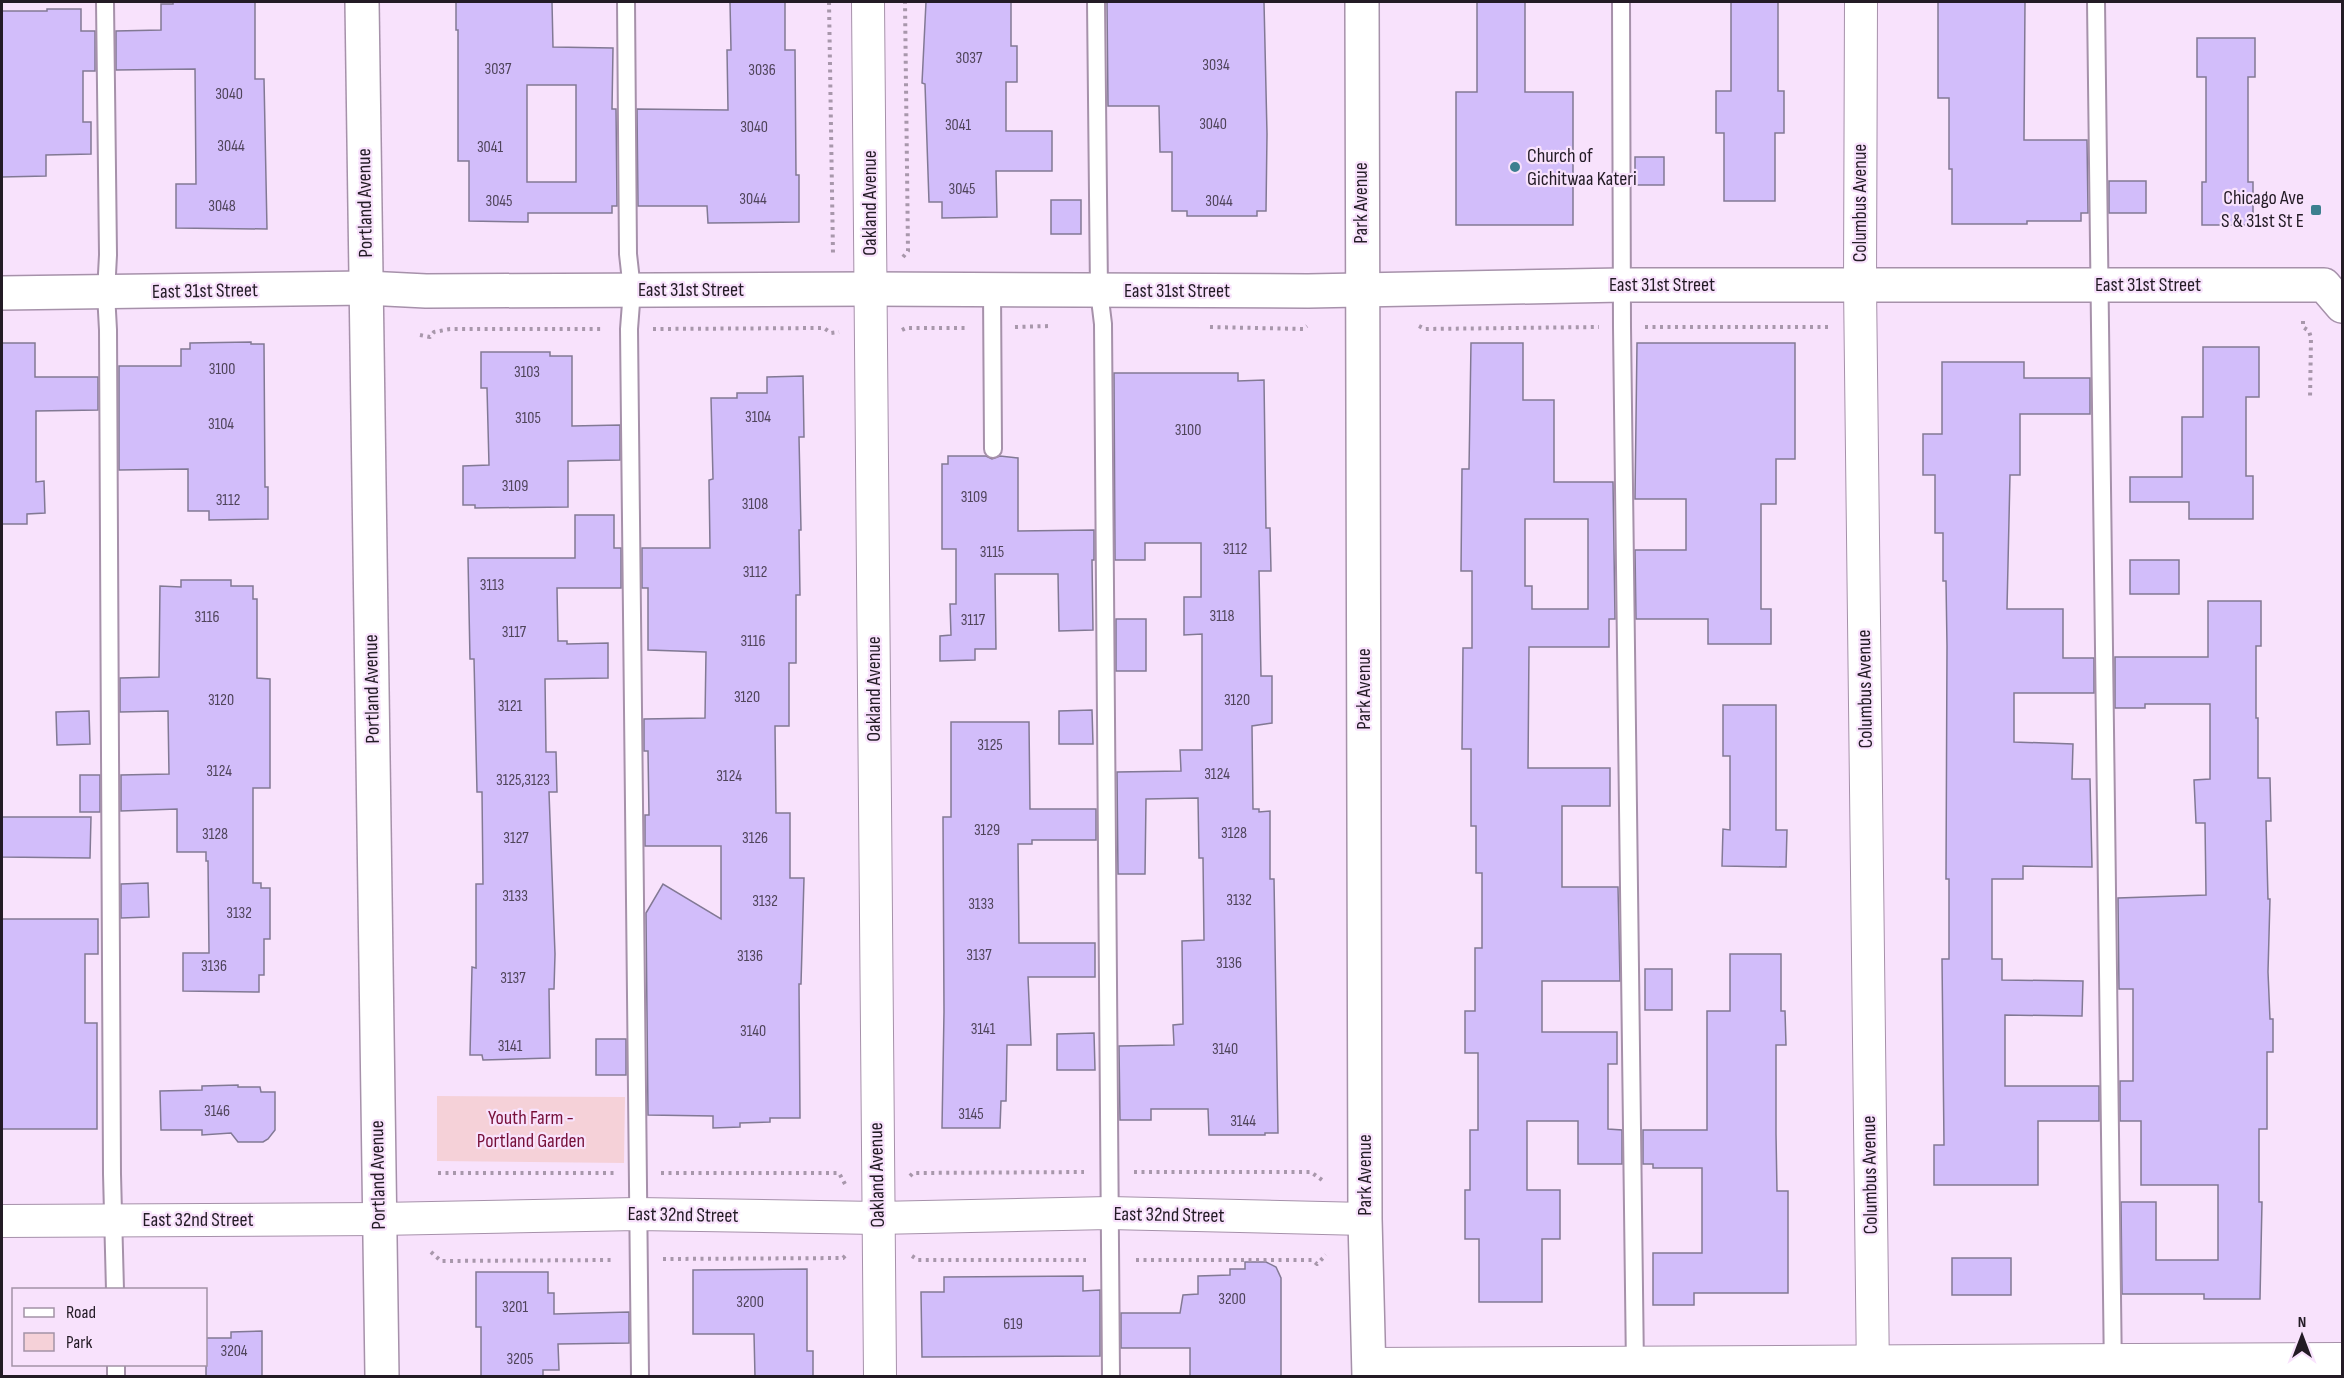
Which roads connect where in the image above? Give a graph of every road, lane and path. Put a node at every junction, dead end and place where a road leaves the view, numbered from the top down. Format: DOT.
graph roads {
  1 [pos="105,2"];
  2 [pos="362,2"];
  3 [pos="627,2"];
  4 [pos="829,2"];
  5 [pos="868,2"];
  6 [pos="905,2"];
  7 [pos="1096,2"];
  8 [pos="1362,2"];
  9 [pos="1621,2"];
  10 [pos="1861,2"];
  11 [pos="2096,2"];
  12 [pos="839,257"];
  13 [pos="903,257"];
  14 [pos="1622,285"];
  15 [pos="1860,285"];
  16 [pos="2099,285"];
  17 [pos="366,288"];
  18 [pos="869,289"];
  19 [pos="1364,289"];
  20 [pos="632,290"];
  21 [pos="992,290"];
  22 [pos="1099,291"];
  23 [pos="2,292"];
  24 [pos="106,292"];
  25 [pos="2343,306"];
  26 [pos="2303,321"];
  27 [pos="2310,399"];
  28 [pos="993,449"];
  29 [pos="1109,1213"];
  30 [pos="637,1214"];
  31 [pos="878,1218"];
  32 [pos="379,1219"];
  33 [pos="1365,1219"];
  34 [pos="2,1221"];
  35 [pos="112,1221"];
  36 [pos="115,1288"];
  37 [pos="2343,1359"];
  38 [pos="2112,1368"];
  39 [pos="1873,1369"];
  40 [pos="1369,1370"];
  41 [pos="1635,1370"];
  42 [pos="382,1377"];
  43 [pos="640,1377"];
  44 [pos="880,1377"];
  45 [pos="1111,1377"];
  1 -- 24 [label="lane"];
  2 -- 17 [label="street, Portland Avenue"];
  3 -- 20 [label="lane"];
  4 -- 12 [label="path"];
  5 -- 18 [label="street, Oakland Avenue"];
  6 -- 13 [label="path"];
  7 -- 22 [label="lane"];
  8 -- 19 [label="street, Park Avenue"];
  9 -- 14 [label="lane"];
  10 -- 15 [label="street, Columbus Avenue"];
  11 -- 16 [label="lane"];
  14 -- 15 [label="street, East 31st Street"];
  14 -- 19 [label="street, East 31st Street"];
  14 -- 41 [label="lane"];
  15 -- 16 [label="street, East 31st Street"];
  15 -- 39 [label="street, Columbus Avenue"];
  16 -- 25 [label="street, East 31st Street"];
  16 -- 38 [label="lane"];
  17 -- 20 [label="street, East 31st Street"];
  17 -- 24 [label="street, East 31st Street"];
  17 -- 32 [label="street, Portland Avenue"];
  18 -- 20 [label="street, East 31st Street"];
  18 -- 21 [label="street, East 31st Street"];
  18 -- 31 [label="street, Oakland Avenue"];
  19 -- 22 [label="street, East 31st Street"];
  19 -- 33 [label="street, Park Avenue"];
  20 -- 30 [label="lane"];
  21 -- 22 [label="street, East 31st Street"];
  21 -- 28 [label="lane"];
  22 -- 29 [label="lane"];
  23 -- 24 [label="street, East 31st Street"];
  24 -- 35 [label="lane"];
  26 -- 27 [label="path"];
  29 -- 31 [label="street, East 32nd Street"];
  29 -- 33 [label="street, East 32nd Street"];
  29 -- 45 [label="lane"];
  30 -- 31 [label="street, East 32nd Street"];
  30 -- 32 [label="street, East 32nd Street"];
  30 -- 43 [label="lane"];
  31 -- 44 [label="street, Oakland Avenue"];
  32 -- 35 [label="street, East 32nd Street"];
  32 -- 42 [label="street, Portland Avenue"];
  33 -- 40 [label="street, Park Avenue"];
  34 -- 35 [label="street, East 32nd Street"];
  35 -- 36 [label="lane"];
  37 -- 38 [label="street"];
  38 -- 39 [label="street"];
  39 -- 41 [label="street"];
  40 -- 41 [label="street"];
}
